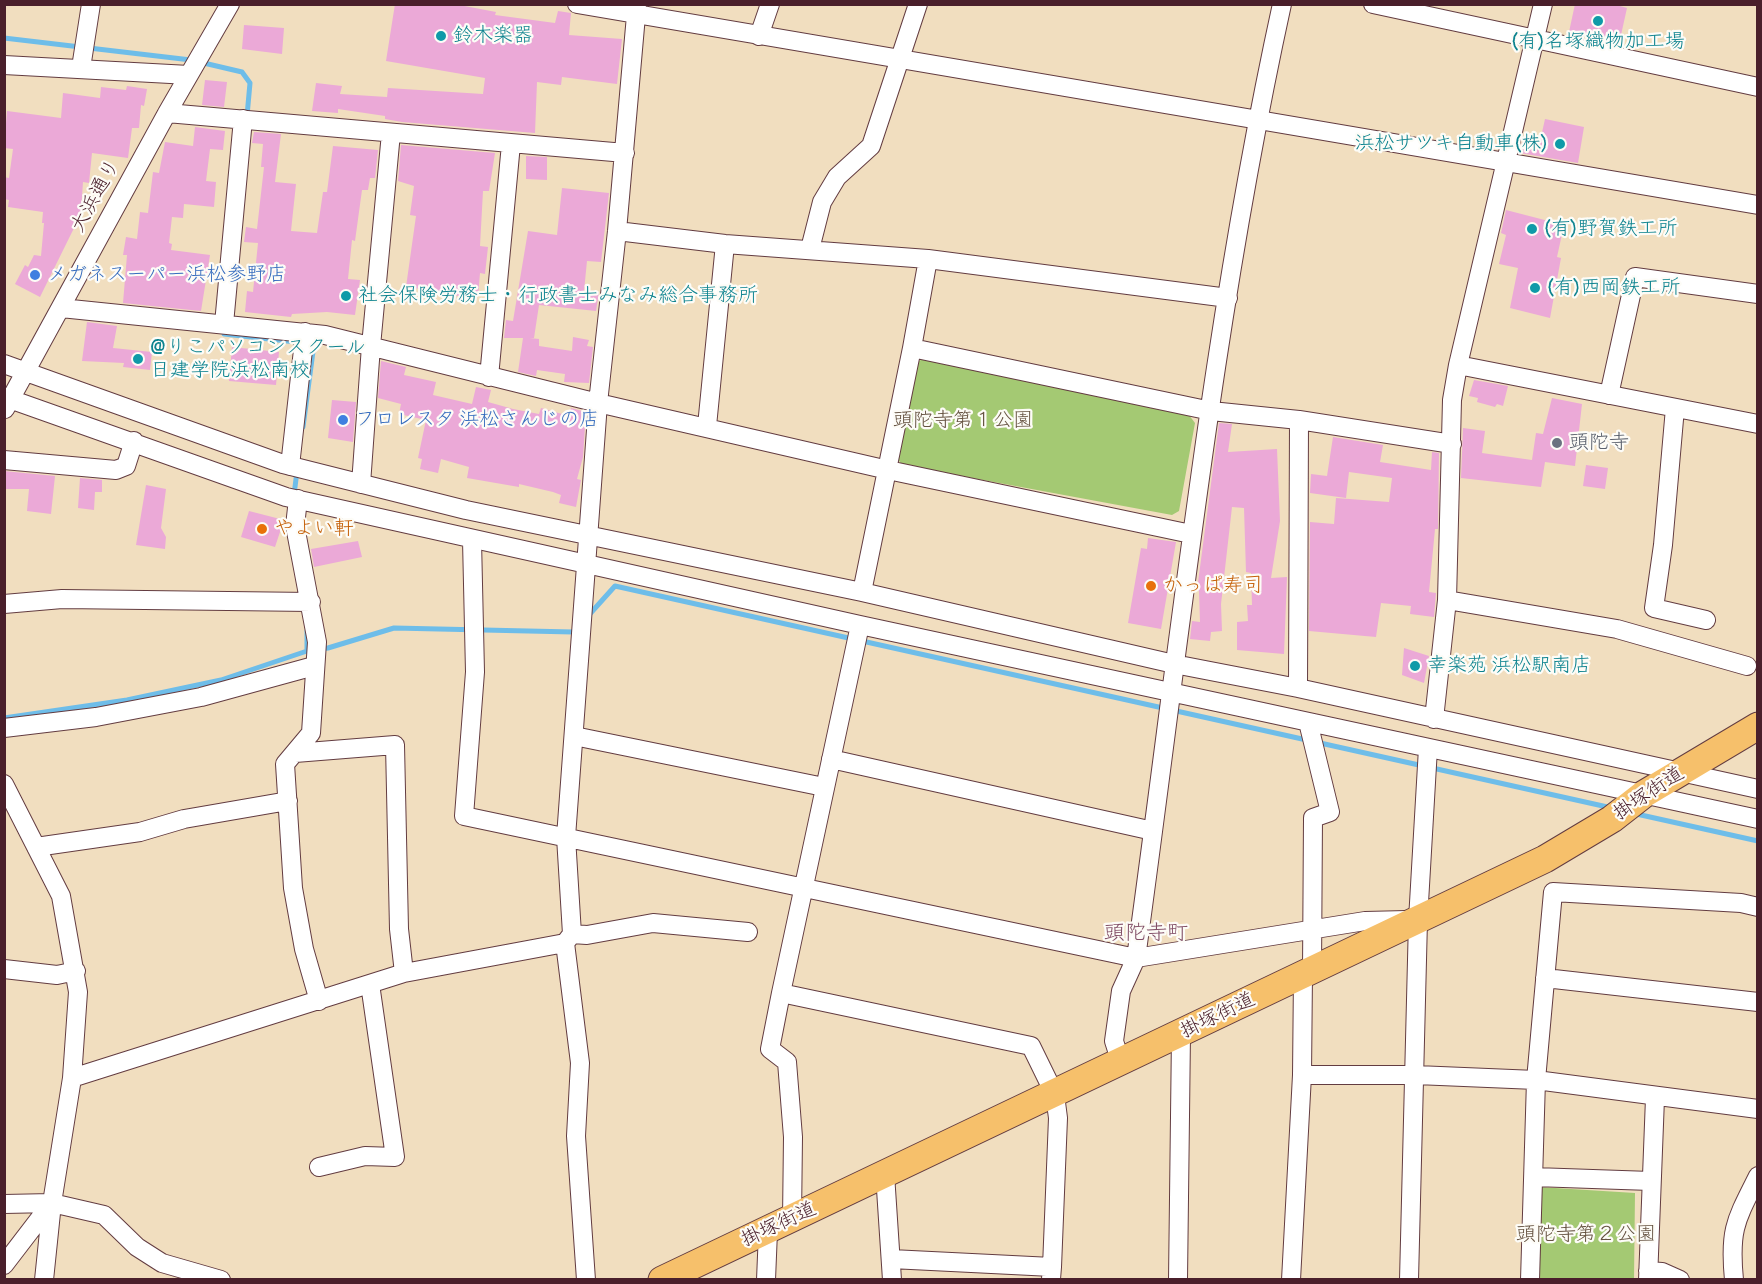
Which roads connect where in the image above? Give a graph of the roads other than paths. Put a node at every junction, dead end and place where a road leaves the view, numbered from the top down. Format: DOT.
graph roads {
  1 [pos="91,4"];
  2 [pos="230,4"];
  3 [pos="577,4"];
  4 [pos="770,4"];
  5 [pos="918,4"];
  6 [pos="1282,4"];
  7 [pos="1373,4"];
  8 [pos="1543,4"];
  9 [pos="637,10"];
  10 [pos="759,36"];
  11 [pos="1535,39"];
  12 [pos="900,59"];
  13 [pos="4,65"];
  14 [pos="81,68"];
  15 [pos="189,75"];
  16 [pos="1758,87"];
  17 [pos="167,113"];
  18 [pos="243,119"];
  19 [pos="1257,122"];
  20 [pos="391,134"];
  21 [pos="511,144"];
  22 [pos="625,153"];
  23 [pos="1505,163"];
  24 [pos="1758,205"];
  25 [pos="617,231"];
  26 [pos="725,244"];
  27 [pos="810,249"];
  28 [pos="928,259"];
  29 [pos="1758,294"];
  30 [pos="1228,298"];
  31 [pos="60,308"];
  32 [pos="224,324"];
  33 [pos="305,332"];
  34 [pos="371,346"];
  35 [pos="912,348"];
  36 [pos="4,364"];
  37 [pos="1458,365"];
  38 [pos="26,372"];
  39 [pos="489,377"];
  40 [pos="1609,395"];
  41 [pos="6,402"];
  42 [pos="598,403"];
  43 [pos="1675,408"];
  44 [pos="1210,411"];
  45 [pos="1299,420"];
  46 [pos="1758,424"];
  47 [pos="707,426"];
  48 [pos="134,441"];
  49 [pos="1452,444"];
  50 [pos="4,459"];
  51 [pos="290,466"];
  52 [pos="888,470"];
  53 [pos="362,484"];
  54 [pos="298,500"];
  55 [pos="590,534"];
  56 [pos="1191,534"];
  57 [pos="472,540"];
  58 [pos="588,565"];
  59 [pos="862,592"];
  60 [pos="1447,600"];
  61 [pos="311,602"];
  62 [pos="4,604"];
  63 [pos="1706,620"];
  64 [pos="860,625"];
  65 [pos="1174,664"];
  66 [pos="314,666"];
  67 [pos="1747,666"];
  68 [pos="1298,688"];
  69 [pos="1172,692"];
  70 [pos="1434,719"];
  71 [pos="1308,722"];
  72 [pos="1758,726"];
  73 [pos="4,728"];
  74 [pos="574,736"];
  75 [pos="1428,748"];
  76 [pos="295,753"];
  77 [pos="831,759"];
  78 [pos="1682,771"];
  79 [pos="4,784"];
  80 [pos="824,787"];
  81 [pos="1758,789"];
  82 [pos="1644,794"];
  83 [pos="288,801"];
  84 [pos="10,804"];
  85 [pos="1758,819"];
  86 [pos="1153,831"];
  87 [pos="566,837"];
  88 [pos="36,847"];
  89 [pos="1545,860"];
  90 [pos="802,888"];
  91 [pos="1553,892"];
  92 [pos="1758,907"];
  93 [pos="1418,920"];
  94 [pos="1311,929"];
  95 [pos="748,932"];
  96 [pos="568,939"];
  97 [pos="1136,958"];
  98 [pos="4,969"];
  99 [pos="76,971"];
  100 [pos="1308,972"];
  101 [pos="404,973"];
  102 [pos="1545,978"];
  103 [pos="370,984"];
  104 [pos="781,993"];
  105 [pos="319,1001"];
  106 [pos="1758,1002"];
  107 [pos="1181,1034"];
  108 [pos="1122,1063"];
  109 [pos="1302,1075"];
  110 [pos="1416,1075"];
  111 [pos="72,1078"];
  112 [pos="1536,1080"];
  113 [pos="1055,1095"];
  114 [pos="1655,1098"];
  115 [pos="1758,1109"];
  116 [pos="319,1167"];
  117 [pos="885,1174"];
  118 [pos="1758,1176"];
  119 [pos="1534,1177"];
  120 [pos="1650,1181"];
  121 [pos="52,1203"];
  122 [pos="4,1204"];
  123 [pos="792,1219"];
  124 [pos="768,1231"];
  125 [pos="891,1259"];
  126 [pos="4,1265"];
  127 [pos="1051,1274"];
  128 [pos="1648,1275"];
  129 [pos="44,1280"];
  130 [pos="221,1280"];
  131 [pos="586,1280"];
  132 [pos="662,1280"];
  133 [pos="766,1280"];
  134 [pos="892,1280"];
  135 [pos="1178,1280"];
  136 [pos="1292,1280"];
  137 [pos="1409,1280"];
  138 [pos="1530,1280"];
  139 [pos="1680,1280"];
  140 [pos="1734,1280"];
  1 -- 14 [label="street"];
  2 -- 15 [label="street, 大浜通り"];
  3 -- 9 [label="street"];
  4 -- 10 [label="street"];
  5 -- 12 [label="street"];
  6 -- 19 [label="street"];
  7 -- 11 [label="street"];
  8 -- 11 [label="street"];
  9 -- 10 [label="street"];
  9 -- 22 [label="street"];
  10 -- 12 [label="street"];
  11 -- 16 [label="street"];
  11 -- 23 [label="street"];
  12 -- 19 [label="street"];
  12 -- 27 [label="street"];
  13 -- 14 [label="street"];
  14 -- 15 [label="street"];
  15 -- 17 [label="street, 大浜通り"];
  17 -- 18 [label="street"];
  17 -- 31 [label="street, 大浜通り"];
  18 -- 20 [label="street"];
  18 -- 32 [label="street"];
  19 -- 23 [label="street"];
  19 -- 30 [label="street"];
  20 -- 21 [label="street"];
  20 -- 34 [label="street"];
  21 -- 22 [label="street"];
  21 -- 39 [label="street"];
  22 -- 25 [label="street"];
  23 -- 24 [label="street"];
  23 -- 37 [label="street"];
  25 -- 26 [label="street"];
  25 -- 42 [label="street"];
  26 -- 27 [label="street"];
  26 -- 47 [label="street"];
  27 -- 28 [label="street"];
  28 -- 30 [label="street"];
  28 -- 35 [label="street"];
  29 -- 40 [label="street"];
  30 -- 44 [label="street"];
  31 -- 32 [label="street"];
  31 -- 38 [label="street, 大浜通り"];
  32 -- 33 [label="street"];
  33 -- 34 [label="street"];
  33 -- 51 [label="street"];
  34 -- 39 [label="street"];
  34 -- 53 [label="street"];
  35 -- 44 [label="street"];
  35 -- 52 [label="street"];
  36 -- 38 [label="street"];
  37 -- 40 [label="street"];
  37 -- 49 [label="street"];
  38 -- 41 [label="street, 大浜通り"];
  38 -- 51 [label="street"];
  39 -- 42 [label="street"];
  40 -- 43 [label="street"];
  41 -- 48 [label="street"];
  42 -- 47 [label="street"];
  42 -- 55 [label="street"];
  43 -- 46 [label="street"];
  43 -- 63 [label="street"];
  44 -- 45 [label="street"];
  44 -- 56 [label="street"];
  45 -- 49 [label="street"];
  45 -- 68 [label="street"];
  47 -- 52 [label="street"];
  48 -- 50 [label="street"];
  48 -- 54 [label="street"];
  49 -- 60 [label="street"];
  51 -- 53 [label="street"];
  52 -- 56 [label="street"];
  52 -- 59 [label="street"];
  53 -- 55 [label="street"];
  54 -- 57 [label="street"];
  54 -- 61 [label="street"];
  55 -- 58 [label="street"];
  55 -- 59 [label="street"];
  56 -- 65 [label="street"];
  57 -- 58 [label="street"];
  57 -- 87 [label="street"];
  58 -- 64 [label="street"];
  58 -- 74 [label="street"];
  59 -- 65 [label="street"];
  60 -- 67 [label="street"];
  60 -- 70 [label="street"];
  61 -- 62 [label="street"];
  61 -- 66 [label="street"];
  64 -- 69 [label="street"];
  64 -- 77 [label="street"];
  65 -- 68 [label="street"];
  65 -- 69 [label="street"];
  66 -- 73 [label="street"];
  66 -- 76 [label="street"];
  68 -- 70 [label="street"];
  69 -- 71 [label="street"];
  69 -- 86 [label="street"];
  70 -- 78 [label="street"];
  71 -- 75 [label="street"];
  71 -- 94 [label="street"];
  72 -- 78 [label="highway, 掛塚街道"];
  74 -- 80 [label="street"];
  74 -- 87 [label="street"];
  75 -- 82 [label="street"];
  75 -- 93 [label="street"];
  76 -- 83 [label="street"];
  76 -- 101 [label="street"];
  77 -- 80 [label="street"];
  77 -- 86 [label="street"];
  78 -- 81 [label="street"];
  78 -- 82 [label="highway, 掛塚街道"];
  79 -- 84 [label="street"];
  80 -- 90 [label="street"];
  82 -- 85 [label="street"];
  82 -- 89 [label="highway, 掛塚街道"];
  83 -- 88 [label="street"];
  83 -- 105 [label="street"];
  84 -- 88 [label="street"];
  86 -- 97 [label="street"];
  87 -- 90 [label="street"];
  87 -- 96 [label="street"];
  88 -- 99 [label="street"];
  89 -- 91 [label="street"];
  89 -- 93 [label="highway, 掛塚街道"];
  90 -- 97 [label="street"];
  90 -- 104 [label="street"];
  91 -- 92 [label="street"];
  91 -- 102 [label="street"];
  93 -- 94 [label="street"];
  93 -- 100 [label="highway, 掛塚街道"];
  93 -- 110 [label="street"];
  94 -- 97 [label="street"];
  94 -- 100 [label="street"];
  95 -- 96 [label="street"];
  96 -- 101 [label="street"];
  96 -- 131 [label="street"];
  97 -- 108 [label="street"];
  98 -- 99 [label="street"];
  99 -- 111 [label="street"];
  100 -- 107 [label="highway, 掛塚街道"];
  100 -- 109 [label="street"];
  101 -- 103 [label="street"];
  102 -- 106 [label="street"];
  102 -- 112 [label="street"];
  103 -- 105 [label="street"];
  103 -- 116 [label="street"];
  104 -- 113 [label="street"];
  104 -- 123 [label="street"];
  105 -- 111 [label="street"];
  107 -- 108 [label="highway, 掛塚街道"];
  107 -- 135 [label="street"];
  108 -- 113 [label="highway, 掛塚街道"];
  109 -- 110 [label="street"];
  109 -- 136 [label="street"];
  110 -- 112 [label="street"];
  110 -- 137 [label="street"];
  111 -- 121 [label="street"];
  112 -- 114 [label="street"];
  112 -- 119 [label="street"];
  113 -- 117 [label="highway, 掛塚街道"];
  113 -- 127 [label="street"];
  114 -- 115 [label="street"];
  114 -- 120 [label="street"];
  117 -- 123 [label="highway, 掛塚街道"];
  117 -- 125 [label="street"];
  118 -- 140 [label="street"];
  119 -- 120 [label="street"];
  119 -- 138 [label="street"];
  120 -- 128 [label="street"];
  121 -- 122 [label="street"];
  121 -- 126 [label="street"];
  121 -- 129 [label="street"];
  121 -- 130 [label="street"];
  123 -- 124 [label="highway, 掛塚街道"];
  124 -- 132 [label="highway, 掛塚街道"];
  124 -- 133 [label="street"];
  125 -- 127 [label="street"];
  125 -- 134 [label="street"];
  128 -- 139 [label="street"];
}
